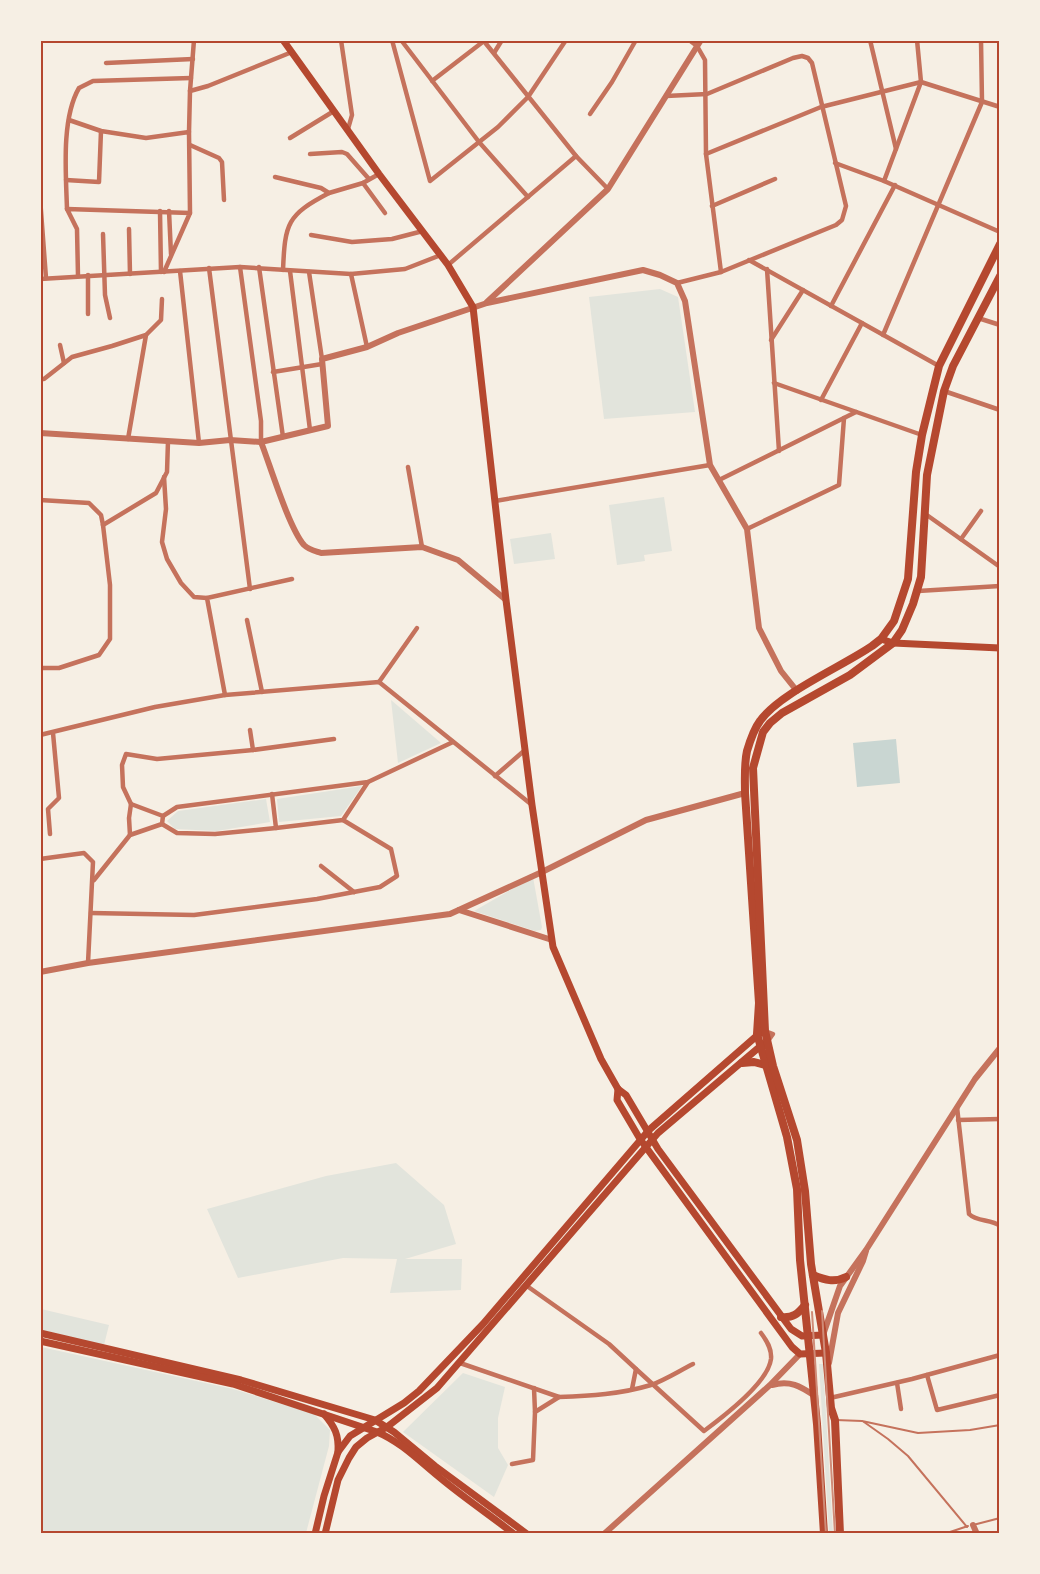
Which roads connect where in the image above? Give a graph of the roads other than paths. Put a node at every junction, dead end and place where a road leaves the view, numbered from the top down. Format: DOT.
graph roads {
  1 [pos="194,40"];
  2 [pos="283,40"];
  3 [pos="342,40"];
  4 [pos="392,40"];
  5 [pos="402,40"];
  6 [pos="502,40"];
  7 [pos="566,40"];
  8 [pos="636,40"];
  9 [pos="688,40"];
  10 [pos="870,40"];
  11 [pos="917,40"];
  12 [pos="981,40"];
  13 [pos="484,41"];
  14 [pos="699,43"];
  15 [pos="291,52"];
  16 [pos="494,53"];
  17 [pos="193,59"];
  18 [pos="106,63"];
  19 [pos="191,78"];
  20 [pos="432,81"];
  21 [pos="921,82"];
  22 [pos="190,91"];
  23 [pos="884,92"];
  24 [pos="706,94"];
  25 [pos="528,97"];
  26 [pos="664,97"];
  27 [pos="982,102"];
  28 [pos="821,107"];
  29 [pos="999,107"];
  30 [pos="334,111"];
  31 [pos="590,114"];
  32 [pos="69,120"];
  33 [pos="348,129"];
  34 [pos="101,131"];
  35 [pos="189,132"];
  36 [pos="290,138"];
  37 [pos="479,142"];
  38 [pos="190,145"];
  39 [pos="896,149"];
  40 [pos="310,154"];
  41 [pos="706,154"];
  42 [pos="576,156"];
  43 [pos="835,163"];
  44 [pos="379,174"];
  45 [pos="275,177"];
  46 [pos="369,179"];
  47 [pos="775,179"];
  48 [pos="66,180"];
  49 [pos="884,181"];
  50 [pos="363,183"];
  51 [pos="895,185"];
  52 [pos="608,189"];
  53 [pos="329,193"];
  54 [pos="528,197"];
  55 [pos="40,198"];
  56 [pos="224,200"];
  57 [pos="939,204"];
  58 [pos="712,206"];
  59 [pos="67,209"];
  60 [pos="160,211"];
  61 [pos="169,211"];
  62 [pos="190,213"];
  63 [pos="385,213"];
  64 [pos="129,229"];
  65 [pos="423,231"];
  66 [pos="999,232"];
  67 [pos="103,234"];
  68 [pos="311,235"];
  69 [pos="999,244"];
  70 [pos="171,255"];
  71 [pos="441,255"];
  72 [pos="749,260"];
  73 [pos="448,265"];
  74 [pos="240,267"];
  75 [pos="259,267"];
  76 [pos="209,268"];
  77 [pos="283,270"];
  78 [pos="767,270"];
  79 [pos="290,271"];
  80 [pos="163,272"];
  81 [pos="180,272"];
  82 [pos="309,272"];
  83 [pos="721,272"];
  84 [pos="130,274"];
  85 [pos="351,274"];
  86 [pos="88,275"];
  87 [pos="104,275"];
  88 [pos="78,276"];
  89 [pos="999,276"];
  90 [pos="43,279"];
  91 [pos="677,283"];
  92 [pos="803,290"];
  93 [pos="162,299"];
  94 [pos="487,303"];
  95 [pos="831,306"];
  96 [pos="473,307"];
  97 [pos="88,315"];
  98 [pos="110,318"];
  99 [pos="978,318"];
  100 [pos="862,323"];
  101 [pos="999,325"];
  102 [pos="146,334"];
  103 [pos="883,335"];
  104 [pos="771,340"];
  105 [pos="60,345"];
  106 [pos="368,347"];
  107 [pos="322,361"];
  108 [pos="64,363"];
  109 [pos="939,366"];
  110 [pos="302,367"];
  111 [pos="273,372"];
  112 [pos="40,379"];
  113 [pos="774,383"];
  114 [pos="944,391"];
  115 [pos="821,400"];
  116 [pos="999,410"];
  117 [pos="856,412"];
  118 [pos="844,418"];
  119 [pos="310,430"];
  120 [pos="40,433"];
  121 [pos="922,435"];
  122 [pos="283,437"];
  123 [pos="128,439"];
  124 [pos="230,440"];
  125 [pos="168,441"];
  126 [pos="261,441"];
  127 [pos="198,443"];
  128 [pos="779,451"];
  129 [pos="710,465"];
  130 [pos="408,467"];
  131 [pos="164,477"];
  132 [pos="719,480"];
  133 [pos="40,500"];
  134 [pos="495,501"];
  135 [pos="981,511"];
  136 [pos="924,513"];
  137 [pos="104,525"];
  138 [pos="747,529"];
  139 [pos="961,539"];
  140 [pos="422,547"];
  141 [pos="999,567"];
  142 [pos="292,579"];
  143 [pos="999,586"];
  144 [pos="250,589"];
  145 [pos="918,591"];
  146 [pos="207,598"];
  147 [pos="506,600"];
  148 [pos="248,620"];
  149 [pos="417,628"];
  150 [pos="881,639"];
  151 [pos="893,644"];
  152 [pos="999,648"];
  153 [pos="40,668"];
  154 [pos="379,682"];
  155 [pos="797,691"];
  156 [pos="262,692"];
  157 [pos="225,695"];
  158 [pos="250,730"];
  159 [pos="52,733"];
  160 [pos="40,735"];
  161 [pos="334,739"];
  162 [pos="453,741"];
  163 [pos="253,750"];
  164 [pos="525,750"];
  165 [pos="495,776"];
  166 [pos="368,782"];
  167 [pos="745,793"];
  168 [pos="272,795"];
  169 [pos="131,804"];
  170 [pos="532,805"];
  171 [pos="163,816"];
  172 [pos="343,820"];
  173 [pos="162,824"];
  174 [pos="276,828"];
  175 [pos="50,834"];
  176 [pos="130,835"];
  177 [pos="40,859"];
  178 [pos="321,866"];
  179 [pos="542,872"];
  180 [pos="93,881"];
  181 [pos="354,892"];
  182 [pos="458,910"];
  183 [pos="91,913"];
  184 [pos="552,940"];
  185 [pos="88,963"];
  186 [pos="40,972"];
  187 [pos="761,1033"];
  188 [pos="768,1041"];
  189 [pos="760,1047"];
  190 [pos="999,1048"];
  191 [pos="742,1063"];
  192 [pos="765,1065"];
  193 [pos="618,1089"];
  194 [pos="957,1107"];
  195 [pos="999,1119"];
  196 [pos="958,1120"];
  197 [pos="648,1132"];
  198 [pos="640,1139"];
  199 [pos="653,1140"];
  200 [pos="646,1148"];
  201 [pos="999,1226"];
  202 [pos="866,1250"];
  203 [pos="813,1275"];
  204 [pos="846,1277"];
  205 [pos="527,1286"];
  206 [pos="805,1305"];
  207 [pos="782,1317"];
  208 [pos="40,1333"];
  209 [pos="761,1333"];
  210 [pos="823,1335"];
  211 [pos="808,1337"];
  212 [pos="40,1341"];
  213 [pos="826,1353"];
  214 [pos="800,1354"];
  215 [pos="810,1354"];
  216 [pos="999,1355"];
  217 [pos="460,1363"];
  218 [pos="693,1364"];
  219 [pos="636,1368"];
  220 [pos="828,1370"];
  221 [pos="927,1375"];
  222 [pos="897,1383"];
  223 [pos="652,1384"];
  224 [pos="770,1385"];
  225 [pos="534,1388"];
  226 [pos="632,1389"];
  227 [pos="999,1395"];
  228 [pos="815,1396"];
  229 [pos="559,1397"];
  230 [pos="830,1398"];
  231 [pos="901,1409"];
  232 [pos="347,1412"];
  233 [pos="536,1412"];
  234 [pos="323,1413"];
  235 [pos="398,1418"];
  236 [pos="344,1420"];
  237 [pos="375,1420"];
  238 [pos="835,1420"];
  239 [pos="862,1421"];
  240 [pos="999,1425"];
  241 [pos="387,1427"];
  242 [pos="364,1428"];
  243 [pos="376,1432"];
  244 [pos="400,1436"];
  245 [pos="338,1452"];
  246 [pos="512,1464"];
  247 [pos="999,1518"];
  248 [pos="970,1526"];
  249 [pos="315,1533"];
  250 [pos="325,1533"];
  251 [pos="514,1533"];
  252 [pos="527,1533"];
  253 [pos="604,1533"];
  254 [pos="824,1533"];
  255 [pos="840,1533"];
  256 [pos="944,1533"];
  257 [pos="977,1533"];
  1 -- 17 [label="street"];
  2 -- 15 [label="main road"];
  3 -- 33 [label="street"];
  4 -- 37 [label="street"];
  5 -- 20 [label="street"];
  6 -- 16 [label="street"];
  7 -- 25 [label="street"];
  8 -- 31 [label="street"];
  9 -- 14 [label="street"];
  10 -- 23 [label="street"];
  11 -- 21 [label="street"];
  12 -- 27 [label="street"];
  13 -- 16 [label="street"];
  13 -- 20 [label="street"];
  14 -- 24 [label="street"];
  14 -- 26 [label="street"];
  15 -- 22 [label="street"];
  15 -- 30 [label="main road"];
  16 -- 25 [label="street"];
  17 -- 18 [label="street"];
  17 -- 19 [label="street"];
  19 -- 22 [label="street"];
  19 -- 32 [label="street"];
  20 -- 37 [label="street"];
  21 -- 23 [label="street"];
  21 -- 27 [label="street"];
  21 -- 39 [label="street"];
  22 -- 35 [label="street"];
  23 -- 28 [label="street"];
  23 -- 39 [label="street"];
  24 -- 26 [label="street"];
  24 -- 28 [label="street"];
  24 -- 41 [label="street"];
  25 -- 37 [label="street"];
  25 -- 42 [label="street"];
  26 -- 52 [label="street"];
  27 -- 29 [label="street"];
  27 -- 57 [label="street"];
  28 -- 41 [label="street"];
  28 -- 43 [label="street"];
  30 -- 33 [label="main road"];
  30 -- 36 [label="street"];
  32 -- 34 [label="street"];
  32 -- 48 [label="street"];
  33 -- 44 [label="main road"];
  34 -- 35 [label="street"];
  34 -- 48 [label="street"];
  35 -- 38 [label="street"];
  37 -- 54 [label="street"];
  38 -- 56 [label="street"];
  38 -- 62 [label="street"];
  39 -- 49 [label="street"];
  40 -- 46 [label="street"];
  41 -- 58 [label="street"];
  42 -- 52 [label="street"];
  42 -- 54 [label="street"];
  43 -- 49 [label="street"];
  43 -- 72 [label="street"];
  44 -- 46 [label="street"];
  44 -- 65 [label="main road"];
  45 -- 53 [label="street"];
  46 -- 50 [label="street"];
  47 -- 58 [label="street"];
  48 -- 59 [label="street"];
  49 -- 51 [label="street"];
  50 -- 53 [label="street"];
  50 -- 63 [label="street"];
  51 -- 57 [label="street"];
  51 -- 95 [label="street"];
  52 -- 94 [label="street"];
  53 -- 77 [label="street"];
  54 -- 73 [label="street"];
  55 -- 90 [label="street"];
  57 -- 66 [label="street"];
  57 -- 103 [label="street"];
  58 -- 83 [label="street"];
  59 -- 60 [label="street"];
  59 -- 88 [label="street"];
  60 -- 61 [label="street"];
  60 -- 80 [label="street"];
  61 -- 62 [label="street"];
  61 -- 70 [label="street"];
  62 -- 70 [label="street"];
  64 -- 84 [label="street"];
  65 -- 68 [label="street"];
  65 -- 71 [label="main road"];
  67 -- 87 [label="street"];
  69 -- 109 [label="main road"];
  70 -- 80 [label="street"];
  71 -- 73 [label="main road"];
  71 -- 85 [label="street"];
  72 -- 78 [label="street"];
  72 -- 83 [label="street"];
  73 -- 96 [label="main road"];
  74 -- 75 [label="street"];
  74 -- 76 [label="street"];
  74 -- 126 [label="street"];
  75 -- 77 [label="street"];
  75 -- 111 [label="street"];
  76 -- 81 [label="street"];
  76 -- 124 [label="street"];
  77 -- 79 [label="street"];
  78 -- 92 [label="street"];
  78 -- 104 [label="street"];
  79 -- 82 [label="street"];
  79 -- 110 [label="street"];
  80 -- 81 [label="street"];
  80 -- 84 [label="street"];
  81 -- 127 [label="street"];
  82 -- 85 [label="street"];
  82 -- 107 [label="street"];
  83 -- 91 [label="street"];
  84 -- 87 [label="street"];
  85 -- 106 [label="street"];
  86 -- 87 [label="street"];
  86 -- 88 [label="street"];
  86 -- 97 [label="street"];
  87 -- 98 [label="street"];
  88 -- 90 [label="street"];
  89 -- 99 [label="main road"];
  91 -- 94 [label="street"];
  91 -- 129 [label="street"];
  92 -- 95 [label="street"];
  92 -- 104 [label="street"];
  93 -- 102 [label="street"];
  94 -- 96 [label="street"];
  95 -- 100 [label="street"];
  96 -- 106 [label="street"];
  96 -- 134 [label="main road"];
  99 -- 101 [label="street"];
  99 -- 114 [label="main road"];
  100 -- 103 [label="street"];
  100 -- 115 [label="street"];
  102 -- 108 [label="street"];
  102 -- 123 [label="street"];
  103 -- 109 [label="street"];
  104 -- 113 [label="street"];
  105 -- 108 [label="street"];
  106 -- 107 [label="street"];
  107 -- 110 [label="street"];
  107 -- 119 [label="street"];
  108 -- 112 [label="street"];
  109 -- 121 [label="main road"];
  110 -- 111 [label="street"];
  110 -- 119 [label="street"];
  111 -- 122 [label="street"];
  113 -- 115 [label="street"];
  113 -- 128 [label="street"];
  114 -- 116 [label="street"];
  114 -- 136 [label="main road"];
  115 -- 117 [label="street"];
  117 -- 118 [label="street"];
  117 -- 121 [label="street"];
  118 -- 128 [label="street"];
  118 -- 138 [label="street"];
  119 -- 122 [label="street"];
  120 -- 123 [label="street"];
  121 -- 150 [label="main road"];
  122 -- 126 [label="street"];
  123 -- 125 [label="street"];
  124 -- 126 [label="street"];
  124 -- 127 [label="street"];
  124 -- 144 [label="street"];
  125 -- 127 [label="street"];
  125 -- 131 [label="street"];
  126 -- 140 [label="street"];
  128 -- 132 [label="street"];
  129 -- 132 [label="street"];
  129 -- 134 [label="street"];
  130 -- 140 [label="street"];
  131 -- 137 [label="street"];
  131 -- 146 [label="street"];
  132 -- 138 [label="street"];
  133 -- 137 [label="street"];
  134 -- 147 [label="main road"];
  135 -- 139 [label="street"];
  136 -- 139 [label="street"];
  136 -- 145 [label="main road"];
  137 -- 153 [label="street"];
  138 -- 155 [label="street"];
  139 -- 141 [label="street"];
  140 -- 147 [label="street"];
  142 -- 144 [label="street"];
  143 -- 145 [label="street"];
  144 -- 146 [label="street"];
  145 -- 151 [label="main road"];
  146 -- 157 [label="street"];
  147 -- 164 [label="main road"];
  148 -- 156 [label="street"];
  149 -- 154 [label="street"];
  150 -- 151 [label="main road"];
  150 -- 155 [label="main road"];
  151 -- 152 [label="main road"];
  151 -- 187 [label="main road"];
  154 -- 156 [label="street"];
  154 -- 162 [label="street"];
  155 -- 167 [label="main road"];
  156 -- 157 [label="street"];
  157 -- 159 [label="street"];
  158 -- 163 [label="street"];
  159 -- 160 [label="street"];
  159 -- 175 [label="street"];
  161 -- 163 [label="street"];
  162 -- 165 [label="street"];
  162 -- 166 [label="street"];
  163 -- 169 [label="street"];
  164 -- 165 [label="street"];
  164 -- 170 [label="main road"];
  165 -- 170 [label="street"];
  166 -- 168 [label="street"];
  166 -- 172 [label="street"];
  167 -- 179 [label="street"];
  167 -- 187 [label="main road"];
  168 -- 171 [label="street"];
  168 -- 174 [label="street"];
  169 -- 171 [label="street"];
  169 -- 176 [label="street"];
  170 -- 179 [label="main road"];
  171 -- 173 [label="street"];
  172 -- 174 [label="street"];
  172 -- 181 [label="street"];
  173 -- 174 [label="street"];
  173 -- 176 [label="street"];
  176 -- 180 [label="street"];
  177 -- 180 [label="street"];
  178 -- 181 [label="street"];
  179 -- 182 [label="street"];
  179 -- 184 [label="main road"];
  180 -- 183 [label="street"];
  181 -- 183 [label="street"];
  182 -- 184 [label="street"];
  182 -- 185 [label="street"];
  183 -- 185 [label="street"];
  184 -- 193 [label="main road"];
  185 -- 186 [label="street"];
  187 -- 188 [label="main road"];
  187 -- 189 [label="main road"];
  187 -- 197 [label="main road"];
  188 -- 189 [label="main road"];
  188 -- 203 [label="main road"];
  189 -- 191 [label="main road"];
  189 -- 192 [label="main road"];
  190 -- 194 [label="street"];
  191 -- 192 [label="main road"];
  191 -- 199 [label="main road"];
  192 -- 206 [label="main road"];
  193 -- 197 [label="main road"];
  193 -- 198 [label="main road"];
  194 -- 196 [label="street"];
  194 -- 202 [label="street"];
  195 -- 196 [label="street"];
  196 -- 201 [label="street"];
  197 -- 198 [label="main road"];
  197 -- 199 [label="main road"];
  198 -- 200 [label="main road"];
  198 -- 237 [label="main road"];
  199 -- 200 [label="main road"];
  199 -- 207 [label="main road"];
  200 -- 205 [label="main road"];
  200 -- 214 [label="main road"];
  202 -- 204 [label="street"];
  202 -- 220 [label="street"];
  203 -- 204 [label="main road"];
  203 -- 210 [label="main road"];
  204 -- 210 [label="street"];
  205 -- 217 [label="main road"];
  205 -- 219 [label="street"];
  206 -- 207 [label="main road"];
  206 -- 211 [label="main road"];
  207 -- 211 [label="main road"];
  208 -- 232 [label="main road"];
  209 -- 223 [label="street"];
  210 -- 211 [label="main road"];
  210 -- 213 [label="main road"];
  211 -- 215 [label="main road"];
  212 -- 234 [label="main road"];
  213 -- 215 [label="main road"];
  213 -- 220 [label="main road"];
  214 -- 215 [label="main road"];
  214 -- 224 [label="street"];
  215 -- 228 [label="main road"];
  216 -- 221 [label="street"];
  217 -- 225 [label="street"];
  217 -- 235 [label="main road"];
  218 -- 223 [label="street"];
  219 -- 223 [label="street"];
  219 -- 226 [label="street"];
  220 -- 230 [label="main road"];
  221 -- 222 [label="street"];
  221 -- 227 [label="street"];
  222 -- 230 [label="street"];
  222 -- 231 [label="street"];
  223 -- 226 [label="street"];
  224 -- 228 [label="street"];
  224 -- 253 [label="street"];
  225 -- 229 [label="street"];
  225 -- 233 [label="street"];
  226 -- 229 [label="street"];
  228 -- 254 [label="main road"];
  229 -- 233 [label="street"];
  230 -- 238 [label="main road"];
  232 -- 236 [label="main road"];
  232 -- 237 [label="main road"];
  233 -- 246 [label="street"];
  234 -- 236 [label="main road"];
  234 -- 245 [label="main road"];
  235 -- 241 [label="main road"];
  235 -- 244 [label="main road"];
  236 -- 242 [label="main road"];
  237 -- 241 [label="main road"];
  237 -- 242 [label="main road"];
  238 -- 239 [label="lane"];
  238 -- 255 [label="main road"];
  239 -- 240 [label="lane"];
  239 -- 248 [label="lane"];
  241 -- 243 [label="main road"];
  241 -- 244 [label="main road"];
  242 -- 243 [label="main road"];
  242 -- 245 [label="main road"];
  243 -- 250 [label="main road"];
  243 -- 251 [label="main road"];
  244 -- 252 [label="main road"];
  245 -- 249 [label="main road"];
  247 -- 248 [label="lane"];
  248 -- 256 [label="lane"];
  248 -- 257 [label="street"];
}
